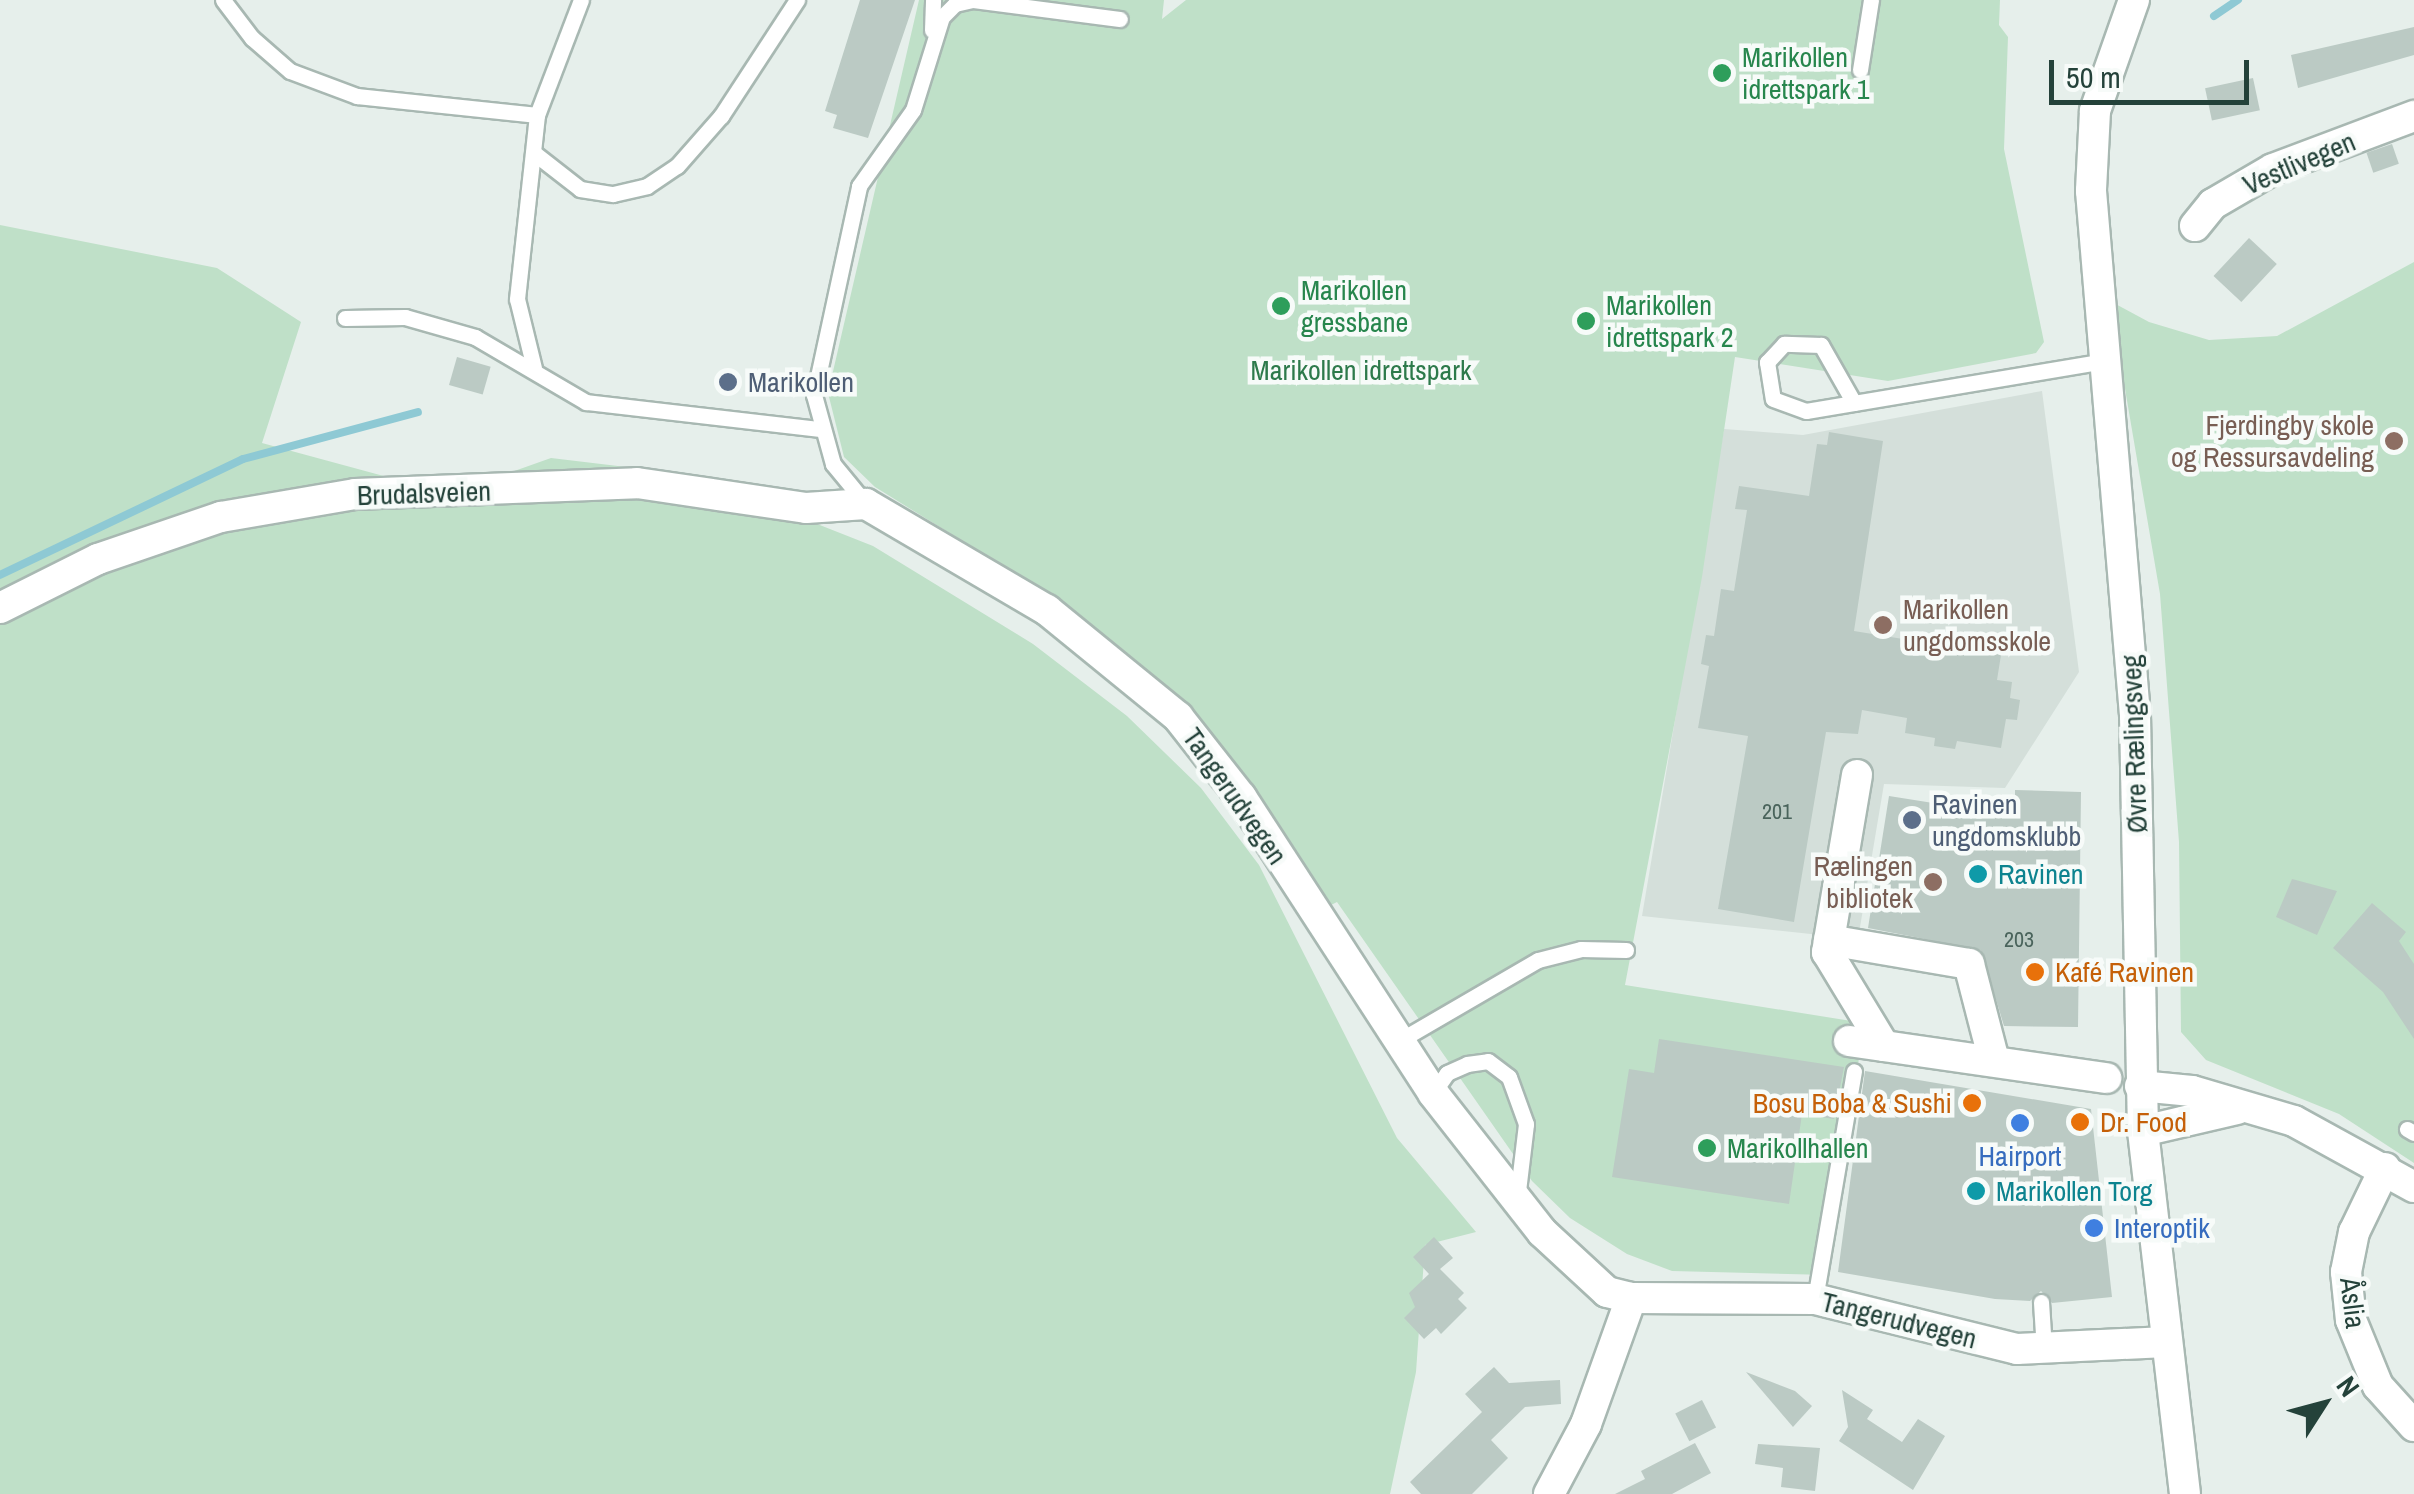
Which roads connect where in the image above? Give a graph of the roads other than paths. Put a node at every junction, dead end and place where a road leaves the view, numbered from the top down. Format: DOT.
graph roads {
  1 [pos="223,0"];
  2 [pos="580,0"];
  3 [pos="797,0"];
  4 [pos="933,0"];
  5 [pos="1872,0"];
  6 [pos="2134,0"];
  7 [pos="1120,19"];
  8 [pos="932,48"];
  9 [pos="1860,70"];
  10 [pos="537,116"];
  11 [pos="2414,116"];
  12 [pos="534,153"];
  13 [pos="2195,226"];
  14 [pos="344,318"];
  15 [pos="2104,361"];
  16 [pos="534,368"];
  17 [pos="1854,403"];
  18 [pos="821,429"];
  19 [pos="866,504"];
  20 [pos="0,608"];
  21 [pos="1857,775"];
  22 [pos="1829,940"];
  23 [pos="1626,950"];
  24 [pos="1397,1042"];
  25 [pos="1861,1050"];
  26 [pos="1994,1062"];
  27 [pos="2106,1078"];
  28 [pos="2140,1086"];
  29 [pos="1433,1093"];
  30 [pos="2236,1109"];
  31 [pos="2143,1131"];
  32 [pos="2385,1168"];
  33 [pos="2414,1186"];
  34 [pos="1517,1200"];
  35 [pos="1631,1298"];
  36 [pos="1815,1299"];
  37 [pos="2041,1302"];
  38 [pos="2166,1342"];
  39 [pos="2044,1350"];
  40 [pos="2414,1426"];
  41 [pos="1549,1494"];
  42 [pos="2185,1494"];
  1 -- 10 [label="lane"];
  2 -- 10 [label="lane"];
  3 -- 12 [label="lane"];
  4 -- 8 [label="lane"];
  5 -- 9 [label="lane"];
  6 -- 15 [label="street, Øvre Rælingsveg"];
  7 -- 8 [label="lane"];
  8 -- 18 [label="lane"];
  10 -- 12 [label="lane"];
  11 -- 13 [label="street, Vestlivegen"];
  12 -- 16 [label="lane"];
  14 -- 16 [label="lane"];
  15 -- 17 [label="lane"];
  15 -- 28 [label="street, Øvre Rælingsveg"];
  16 -- 18 [label="lane"];
  17 -- 17 [label="lane"];
  18 -- 19 [label="lane"];
  19 -- 20 [label="street, Brudalsveien"];
  19 -- 24 [label="street, Tangerudvegen"];
  21 -- 22 [label="street"];
  22 -- 25 [label="street"];
  22 -- 26 [label="street"];
  23 -- 24 [label="lane"];
  24 -- 29 [label="street, Tangerudvegen"];
  25 -- 26 [label="street"];
  25 -- 36 [label="lane"];
  26 -- 27 [label="street"];
  28 -- 30 [label="street"];
  28 -- 31 [label="street, Øvre Rælingsveg"];
  29 -- 34 [label="street, Tangerudvegen"];
  29 -- 34 [label="lane"];
  30 -- 31 [label="street"];
  30 -- 32 [label="street"];
  31 -- 38 [label="street, Øvre Rælingsveg"];
  32 -- 33 [label="street"];
  32 -- 40 [label="street, Åslia"];
  34 -- 35 [label="street, Tangerudvegen"];
  35 -- 36 [label="street, Tangerudvegen"];
  35 -- 41 [label="street"];
  36 -- 39 [label="street, Tangerudvegen"];
  37 -- 39 [label="lane"];
  38 -- 39 [label="street, Tangerudvegen"];
  38 -- 42 [label="street, Øvre Rælingsveg"];
}
